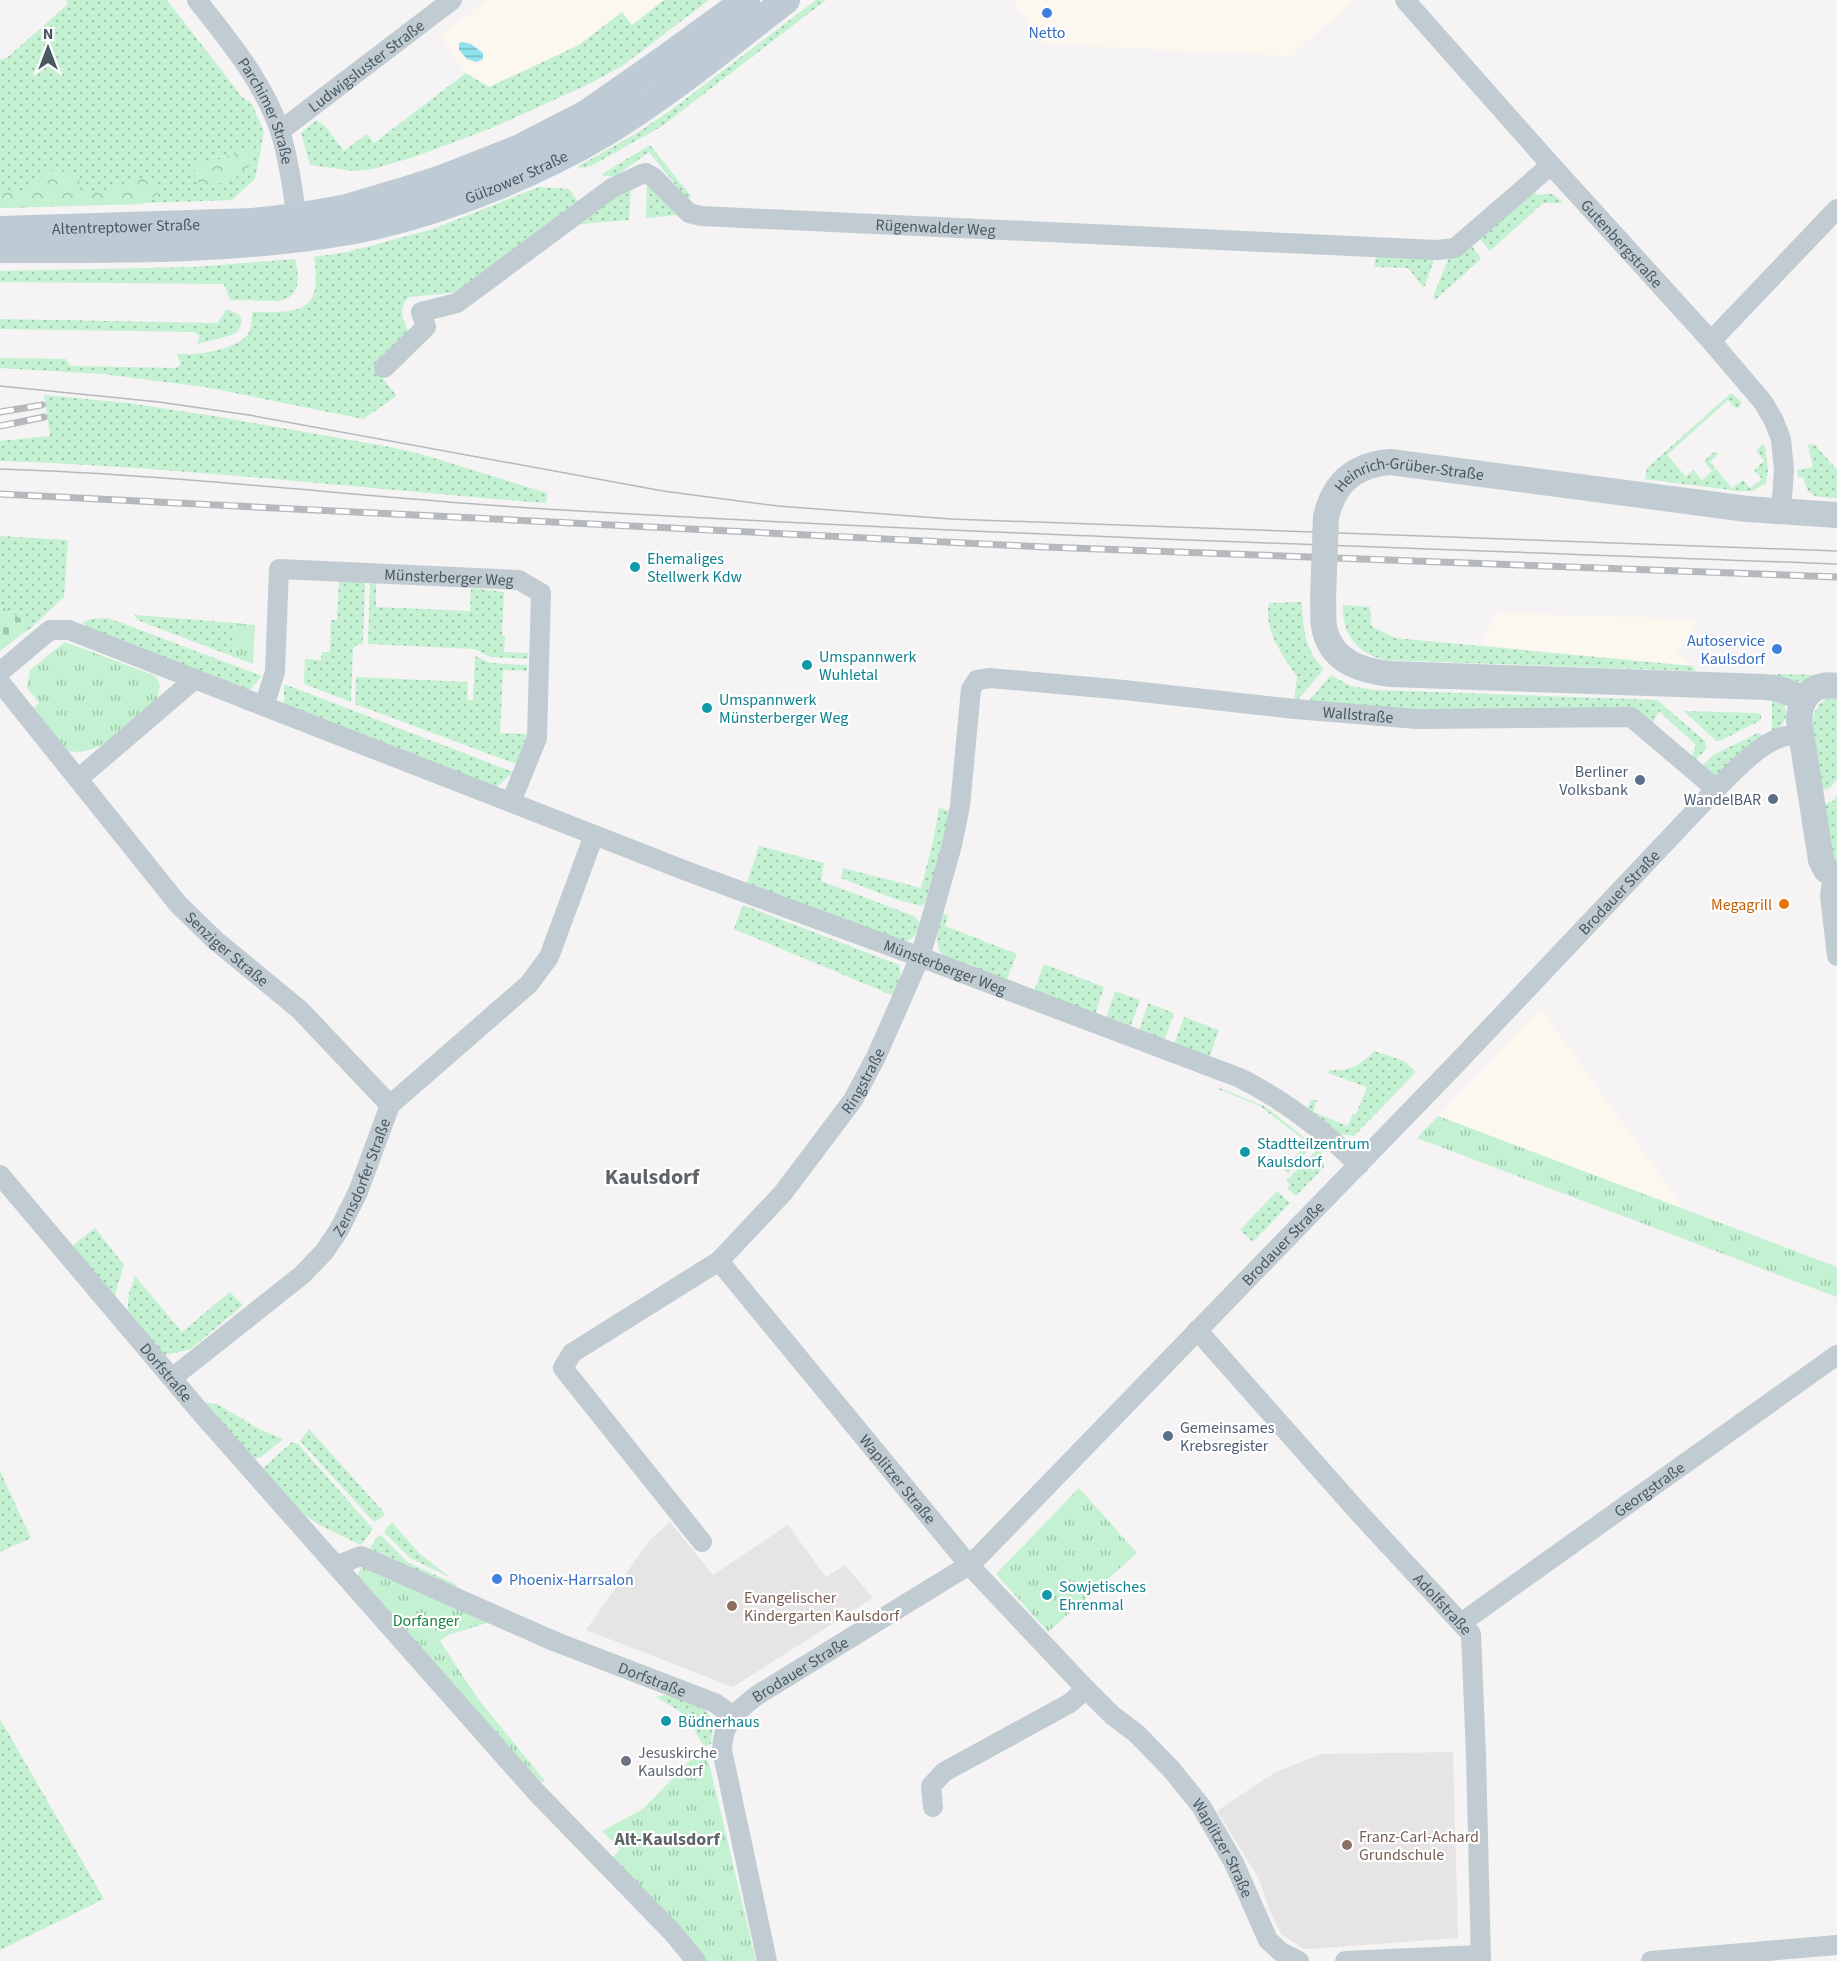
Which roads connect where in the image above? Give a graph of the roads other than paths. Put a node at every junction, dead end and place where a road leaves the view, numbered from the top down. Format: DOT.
graph roads {
  1 [pos="197,0"];
  2 [pos="452,0"];
  3 [pos="746,0"];
  4 [pos="786,0"];
  5 [pos="1405,0"];
  6 [pos="280,131"];
  7 [pos="1551,165"];
  8 [pos="1837,209"];
  9 [pos="253,222"];
  10 [pos="300,228"];
  11 [pos="0,230"];
  12 [pos="204,246"];
  13 [pos="0,249"];
  14 [pos="1711,341"];
  15 [pos="384,368"];
  16 [pos="1780,511"];
  17 [pos="1837,515"];
  18 [pos="0,672"];
  19 [pos="195,679"];
  20 [pos="976,680"];
  21 [pos="0,682"];
  22 [pos="1837,686"];
  23 [pos="1804,698"];
  24 [pos="264,706"];
  25 [pos="1801,734"];
  26 [pos="78,778"];
  27 [pos="1716,789"];
  28 [pos="511,802"];
  29 [pos="594,835"];
  30 [pos="1835,877"];
  31 [pos="1837,956"];
  32 [pos="920,957"];
  33 [pos="390,1105"];
  34 [pos="1359,1165"];
  35 [pos="0,1175"];
  36 [pos="719,1261"];
  37 [pos="1197,1330"];
  38 [pos="1837,1355"];
  39 [pos="172,1378"];
  40 [pos="702,1542"];
  41 [pos="337,1565"];
  42 [pos="969,1565"];
  43 [pos="1461,1623"];
  44 [pos="1086,1689"];
  45 [pos="732,1715"];
  46 [pos="933,1807"];
  47 [pos="1837,1945"];
  48 [pos="1480,1958"];
  49 [pos="696,1961"];
  50 [pos="767,1961"];
  51 [pos="1299,1961"];
  52 [pos="1345,1961"];
  53 [pos="1651,1961"];
  1 -- 6 [label="street, Parchimer Straße"];
  2 -- 6 [label="street, Ludwigsluster Straße"];
  3 -- 10 [label="main road, Gülzower Straße"];
  4 -- 10 [label="main road, Gülzower Straße"];
  5 -- 7 [label="street, Gutenbergstraße"];
  6 -- 10 [label="street, Parchimer Straße"];
  7 -- 14 [label="street, Gutenbergstraße"];
  7 -- 15 [label="street, Rügenwalder Weg"];
  8 -- 14 [label="street"];
  9 -- 10 [label="main road, Gülzower Straße"];
  9 -- 11 [label="main road, Altentreptower Straße"];
  10 -- 12 [label="main road, Gülzower Straße"];
  12 -- 13 [label="main road, Altentreptower Straße"];
  14 -- 16 [label="street, Gutenbergstraße"];
  16 -- 17 [label="street, Heinrich-Grüber-Straße"];
  16 -- 23 [label="street, Heinrich-Grüber-Straße, bridge"];
  18 -- 19 [label="street, Münsterberger Weg"];
  19 -- 24 [label="street, Münsterberger Weg"];
  19 -- 26 [label="street"];
  20 -- 27 [label="street, Wallstraße"];
  20 -- 32 [label="street, Ringstraße"];
  21 -- 26 [label="street, Senziger Straße"];
  22 -- 23 [label="street"];
  23 -- 25 [label="street"];
  24 -- 28 [label="street, Münsterberger Weg"];
  24 -- 28 [label="street, Münsterberger Weg"];
  25 -- 27 [label="street, Brodauer Straße"];
  25 -- 30 [label="street"];
  26 -- 33 [label="street, Senziger Straße"];
  27 -- 34 [label="street, Brodauer Straße"];
  28 -- 29 [label="street, Münsterberger Weg"];
  29 -- 32 [label="street, Münsterberger Weg"];
  29 -- 33 [label="street, Zernsdorfer Straße"];
  30 -- 31 [label="street"];
  32 -- 34 [label="street, Münsterberger Weg"];
  32 -- 36 [label="street, Ringstraße"];
  33 -- 39 [label="street, Zernsdorfer Straße"];
  34 -- 37 [label="street, Brodauer Straße"];
  35 -- 39 [label="street, Dorfstraße"];
  36 -- 40 [label="street, Ringstraße"];
  36 -- 42 [label="street, Waplitzer Straße"];
  37 -- 42 [label="street, Brodauer Straße"];
  37 -- 43 [label="street, Adolfstraße"];
  38 -- 43 [label="street, Georgstraße"];
  39 -- 41 [label="street, Dorfstraße"];
  41 -- 45 [label="street, Dorfstraße"];
  41 -- 49 [label="street, Dorfstraße"];
  42 -- 44 [label="street, Waplitzer Straße"];
  42 -- 45 [label="street, Brodauer Straße"];
  43 -- 48 [label="street, Adolfstraße"];
  44 -- 46 [label="street"];
  44 -- 51 [label="street, Waplitzer Straße"];
  45 -- 50 [label="street"];
  47 -- 53 [label="street"];
  48 -- 52 [label="street"];
}
